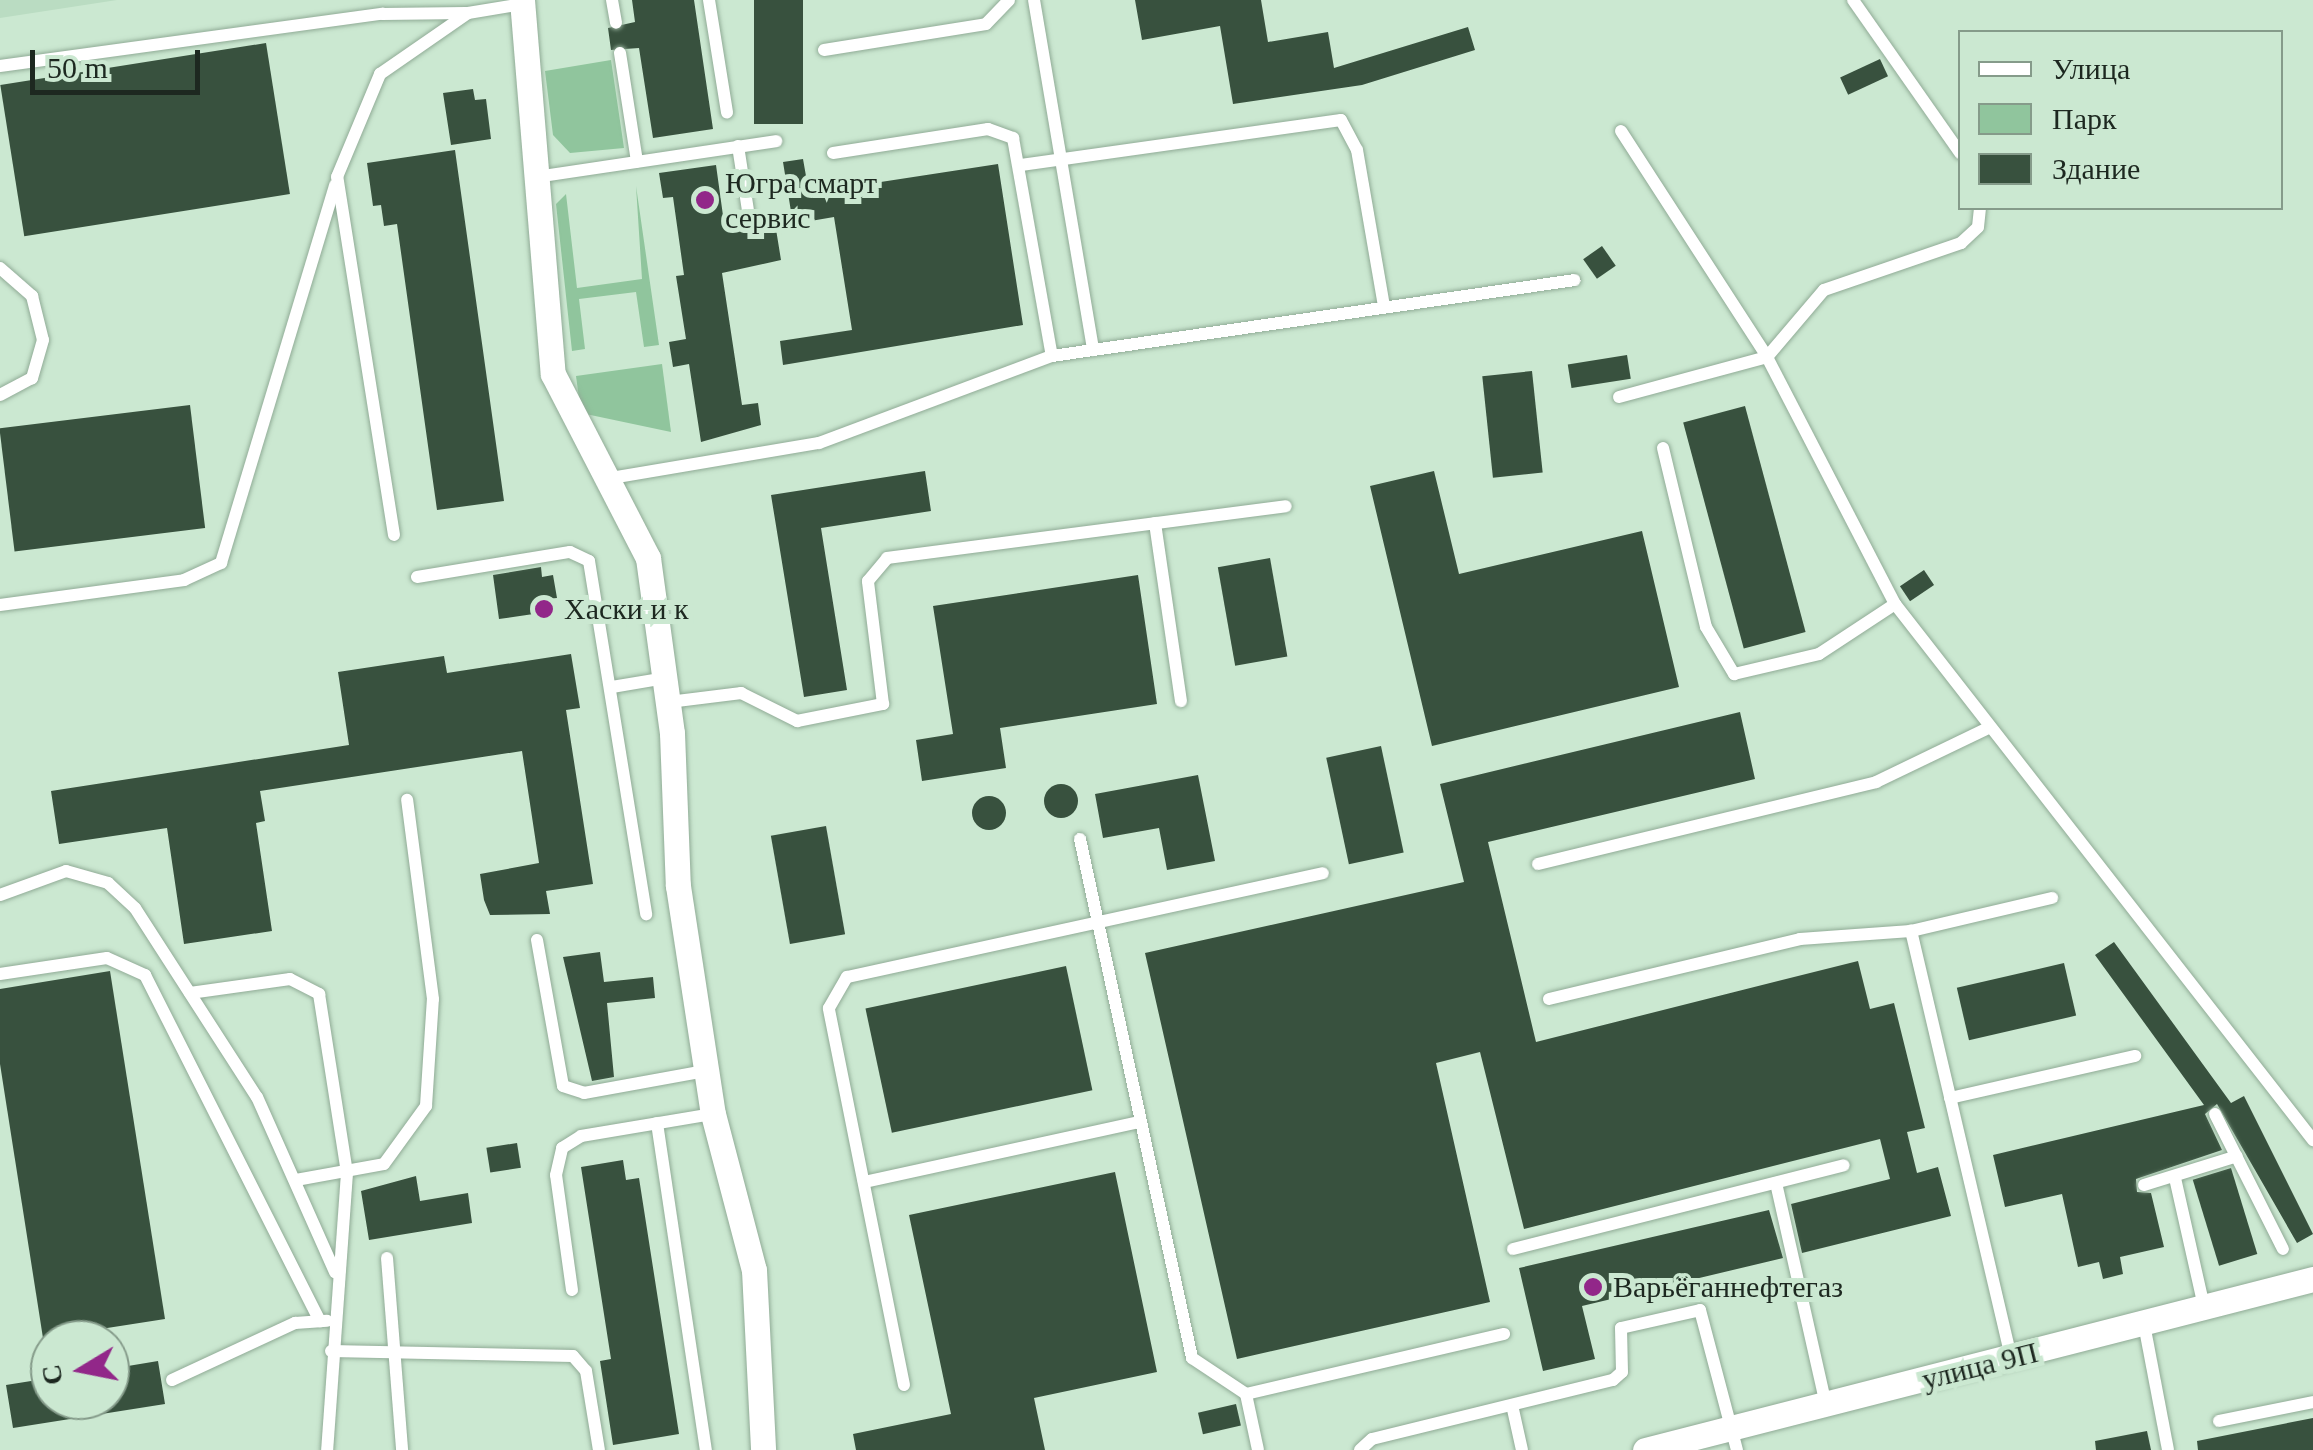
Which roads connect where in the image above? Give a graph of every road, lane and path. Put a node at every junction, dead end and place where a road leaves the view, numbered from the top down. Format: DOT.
graph roads {
  1 [pos="612,0"];
  2 [pos="709,0"];
  3 [pos="1009,0"];
  4 [pos="1034,0"];
  5 [pos="1853,0"];
  6 [pos="522,2"];
  7 [pos="468,13"];
  8 [pos="616,23"];
  9 [pos="824,50"];
  10 [pos="620,53"];
  11 [pos="0,66"];
  12 [pos="726,113"];
  13 [pos="1621,130"];
  14 [pos="776,141"];
  15 [pos="738,146"];
  16 [pos="1958,149"];
  17 [pos="833,154"];
  18 [pos="1060,159"];
  19 [pos="638,162"];
  20 [pos="1021,165"];
  21 [pos="338,177"];
  22 [pos="535,177"];
  23 [pos="1980,210"];
  24 [pos="749,217"];
  25 [pos="0,268"];
  26 [pos="1575,280"];
  27 [pos="1384,308"];
  28 [pos="1093,350"];
  29 [pos="1052,356"];
  30 [pos="1767,358"];
  31 [pos="0,395"];
  32 [pos="1619,396"];
  33 [pos="1663,448"];
  34 [pos="610,478"];
  35 [pos="1286,506"];
  36 [pos="1154,523"];
  37 [pos="394,535"];
  38 [pos="417,577"];
  39 [pos="1895,604"];
  40 [pos="0,605"];
  41 [pos="612,687"];
  42 [pos="668,690"];
  43 [pos="1181,701"];
  44 [pos="1986,729"];
  45 [pos="407,800"];
  46 [pos="1080,839"];
  47 [pos="1538,864"];
  48 [pos="1323,873"];
  49 [pos="0,895"];
  50 [pos="2052,898"];
  51 [pos="646,914"];
  52 [pos="1097,921"];
  53 [pos="1911,932"];
  54 [pos="537,940"];
  55 [pos="0,974"];
  56 [pos="190,994"];
  57 [pos="1549,999"];
  58 [pos="2135,1056"];
  59 [pos="705,1070"];
  60 [pos="1950,1098"];
  61 [pos="712,1114"];
  62 [pos="2215,1114"];
  63 [pos="657,1122"];
  64 [pos="1140,1122"];
  65 [pos="2313,1140"];
  66 [pos="2237,1156"];
  67 [pos="1844,1165"];
  68 [pos="347,1173"];
  69 [pos="2175,1178"];
  70 [pos="296,1180"];
  71 [pos="864,1182"];
  72 [pos="1776,1183"];
  73 [pos="2144,1185"];
  74 [pos="1513,1248"];
  75 [pos="2282,1249"];
  76 [pos="386,1258"];
  77 [pos="336,1274"];
  78 [pos="2313,1279"];
  79 [pos="572,1290"];
  80 [pos="2204,1308"];
  81 [pos="326,1321"];
  82 [pos="2144,1324"];
  83 [pos="1504,1334"];
  84 [pos="331,1351"];
  85 [pos="393,1352"];
  86 [pos="2012,1358"];
  87 [pos="172,1380"];
  88 [pos="904,1385"];
  89 [pos="1246,1394"];
  90 [pos="2313,1402"];
  91 [pos="1512,1405"];
  92 [pos="1826,1405"];
  93 [pos="2219,1420"];
  94 [pos="1735,1439"];
  95 [pos="328,1450"];
  96 [pos="402,1450"];
  97 [pos="600,1450"];
  98 [pos="706,1450"];
  99 [pos="763,1450"];
  100 [pos="1258,1450"];
  101 [pos="1360,1450"];
  102 [pos="1522,1450"];
  103 [pos="1646,1450"];
  104 [pos="2168,1450"];
  1 -- 8 [label="lane"];
  2 -- 12 [label="lane"];
  3 -- 9 [label="lane"];
  4 -- 18 [label="lane"];
  5 -- 16 [label="lane"];
  6 -- 7 [label="lane"];
  6 -- 22 [label="street"];
  7 -- 11 [label="lane"];
  7 -- 21 [label="lane"];
  10 -- 19 [label="lane"];
  13 -- 30 [label="lane"];
  14 -- 15 [label="lane"];
  15 -- 19 [label="lane"];
  15 -- 24 [label="lane"];
  17 -- 20 [label="lane"];
  18 -- 20 [label="lane"];
  18 -- 27 [label="lane"];
  18 -- 28 [label="lane"];
  19 -- 22 [label="lane"];
  20 -- 29 [label="lane"];
  21 -- 37 [label="lane"];
  21 -- 40 [label="lane"];
  22 -- 34 [label="street"];
  23 -- 30 [label="lane"];
  25 -- 31 [label="lane"];
  26 -- 27 [label="lane"];
  27 -- 28 [label="lane"];
  28 -- 29 [label="lane"];
  29 -- 34 [label="lane"];
  30 -- 32 [label="lane"];
  30 -- 39 [label="lane"];
  33 -- 39 [label="lane"];
  34 -- 42 [label="street"];
  35 -- 36 [label="lane"];
  36 -- 42 [label="lane"];
  36 -- 43 [label="lane"];
  38 -- 41 [label="lane"];
  39 -- 44 [label="lane"];
  41 -- 42 [label="lane"];
  41 -- 51 [label="lane"];
  42 -- 59 [label="street"];
  44 -- 47 [label="lane"];
  44 -- 65 [label="lane"];
  45 -- 68 [label="lane"];
  46 -- 52 [label="lane"];
  48 -- 52 [label="lane"];
  49 -- 56 [label="lane"];
  50 -- 53 [label="lane"];
  52 -- 64 [label="lane"];
  52 -- 71 [label="lane"];
  53 -- 57 [label="lane"];
  53 -- 60 [label="lane"];
  54 -- 59 [label="lane"];
  55 -- 81 [label="lane"];
  56 -- 68 [label="lane"];
  56 -- 70 [label="lane"];
  58 -- 60 [label="lane"];
  59 -- 61 [label="street"];
  60 -- 86 [label="lane"];
  61 -- 63 [label="lane"];
  61 -- 99 [label="street"];
  62 -- 66 [label="lane"];
  63 -- 79 [label="lane"];
  63 -- 98 [label="lane"];
  64 -- 71 [label="lane"];
  64 -- 89 [label="lane"];
  66 -- 69 [label="lane"];
  66 -- 75 [label="lane"];
  67 -- 72 [label="lane"];
  68 -- 70 [label="lane"];
  68 -- 77 [label="lane"];
  69 -- 73 [label="lane"];
  69 -- 80 [label="lane"];
  70 -- 77 [label="lane"];
  71 -- 88 [label="lane"];
  72 -- 74 [label="lane"];
  72 -- 92 [label="lane"];
  76 -- 85 [label="lane"];
  77 -- 81 [label="lane"];
  78 -- 80 [label="street, улица 9П"];
  80 -- 82 [label="street, улица 9П"];
  81 -- 84 [label="lane"];
  81 -- 87 [label="lane"];
  82 -- 86 [label="street, улица 9П"];
  82 -- 104 [label="lane"];
  83 -- 89 [label="lane"];
  84 -- 85 [label="lane"];
  84 -- 95 [label="lane"];
  85 -- 96 [label="lane"];
  85 -- 97 [label="lane"];
  86 -- 92 [label="street, улица 9П"];
  89 -- 100 [label="lane"];
  90 -- 93 [label="lane"];
  91 -- 94 [label="lane"];
  91 -- 101 [label="lane"];
  91 -- 102 [label="lane"];
  92 -- 94 [label="street, улица 9П"];
  94 -- 103 [label="street, улица 9П"];
}
